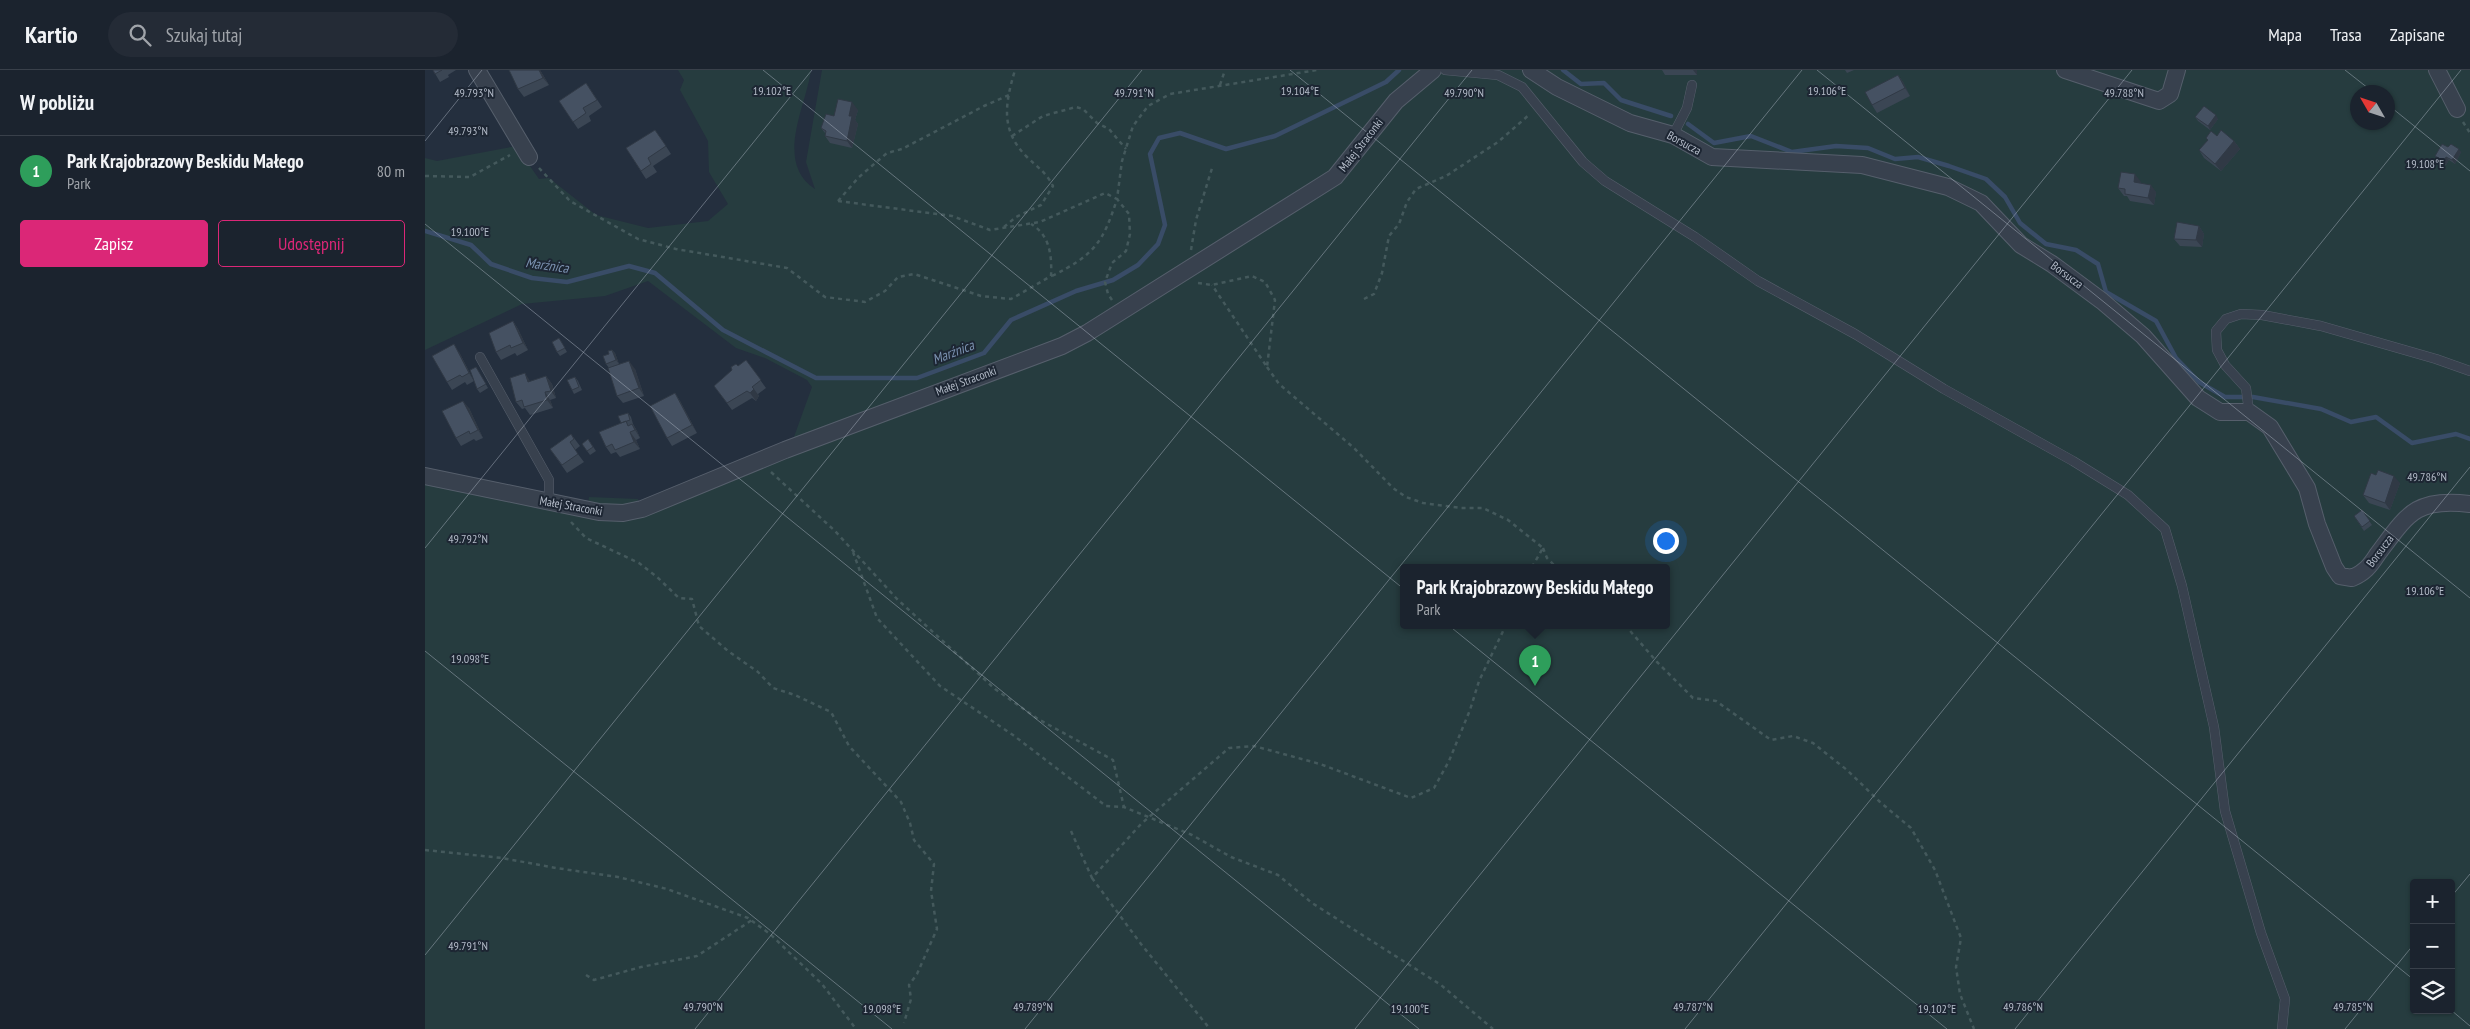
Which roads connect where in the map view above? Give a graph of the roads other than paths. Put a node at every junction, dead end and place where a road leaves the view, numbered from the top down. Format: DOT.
graph roads {
  1 [pos="477,70"];
  2 [pos="1433,70"];
  3 [pos="1445,70"];
  4 [pos="1531,70"];
  5 [pos="2065,70"];
  6 [pos="2177,70"];
  7 [pos="2437,70"];
  8 [pos="1692,85"];
  9 [pos="2457,109"];
  10 [pos="1673,134"];
  11 [pos="526,152"];
  12 [pos="480,357"];
  13 [pos="2470,372"];
  14 [pos="2248,407"];
  15 [pos="425,476"];
  16 [pos="549,502"];
  17 [pos="2470,504"];
  18 [pos="2282,1029"];
  1 -- 11 [label="street"];
  2 -- 16 [label="street, Małej Straconki"];
  3 -- 18 [label="lane"];
  4 -- 10 [label="street, Borsucza"];
  5 -- 6 [label="street"];
  7 -- 9 [label="street"];
  8 -- 10 [label="lane"];
  10 -- 14 [label="street, Borsucza"];
  12 -- 16 [label="lane"];
  13 -- 14 [label="lane"];
  14 -- 17 [label="street, Borsucza"];
  15 -- 16 [label="street, Małej Straconki"];
}
